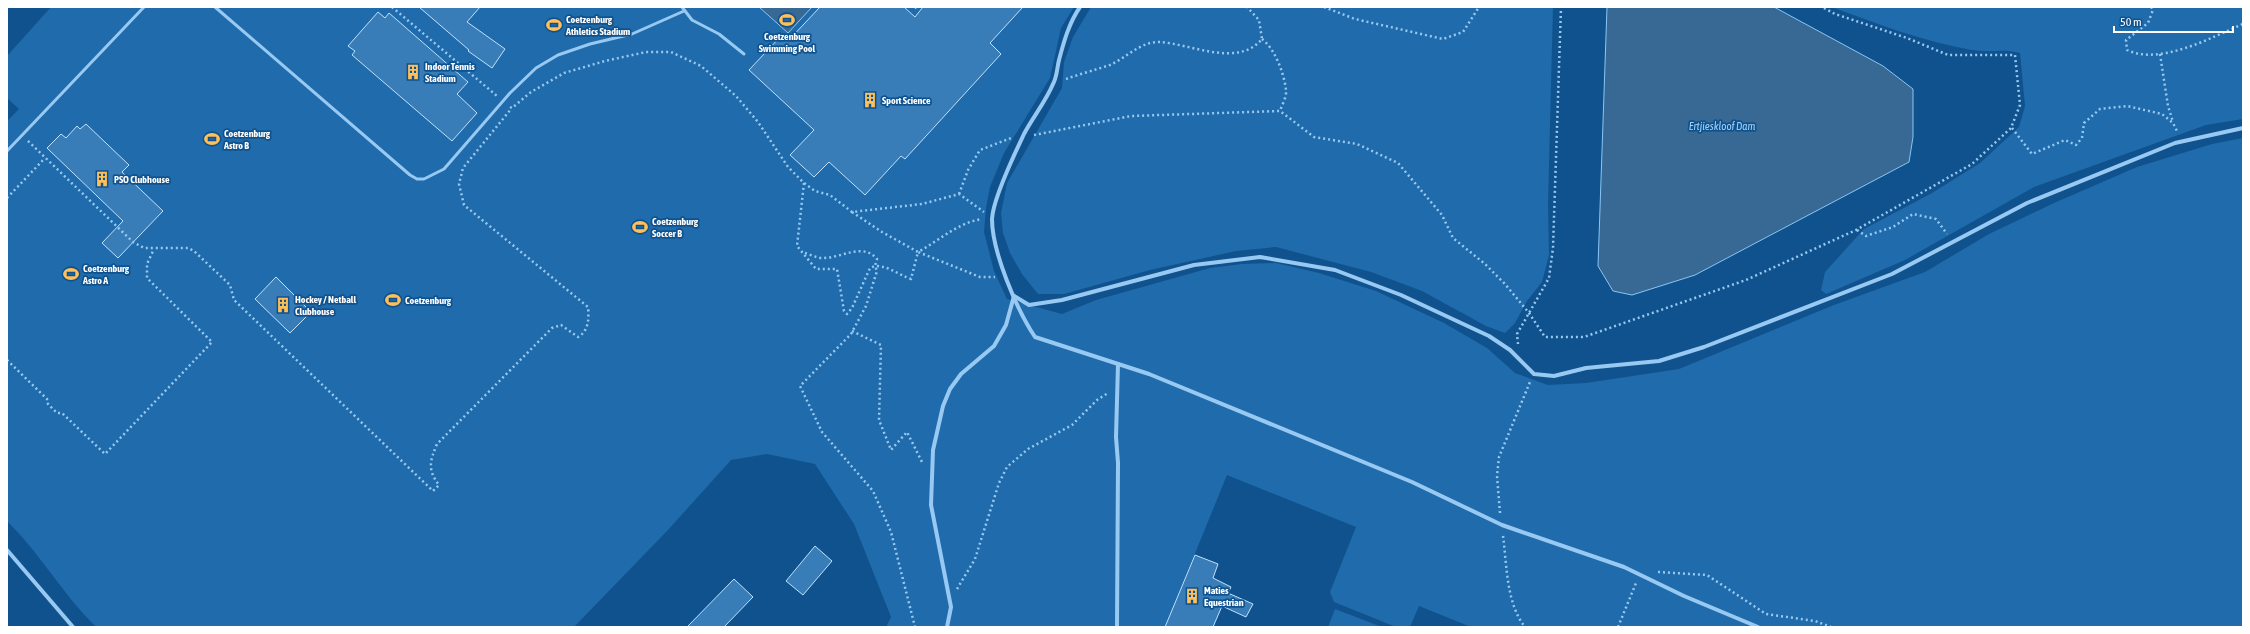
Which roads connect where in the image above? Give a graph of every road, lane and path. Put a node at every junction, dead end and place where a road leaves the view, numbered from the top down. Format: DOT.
graph roads {
  1 [pos="144,7"];
  2 [pos="216,7"];
  3 [pos="392,7"];
  4 [pos="682,7"];
  5 [pos="915,7"];
  6 [pos="1080,7"];
  7 [pos="1247,7"];
  8 [pos="1324,7"];
  9 [pos="1479,7"];
  10 [pos="1561,7"];
  11 [pos="1822,7"];
  12 [pos="2151,7"];
  13 [pos="918,10"];
  14 [pos="684,11"];
  15 [pos="2243,24"];
  16 [pos="1262,39"];
  17 [pos="744,54"];
  18 [pos="2160,54"];
  19 [pos="1054,83"];
  20 [pos="504,101"];
  21 [pos="512,108"];
  22 [pos="1280,111"];
  23 [pos="2173,123"];
  24 [pos="2011,128"];
  25 [pos="2243,128"];
  26 [pos="1025,133"];
  27 [pos="28,141"];
  28 [pos="2182,142"];
  29 [pos="7,151"];
  30 [pos="45,158"];
  31 [pos="804,183"];
  32 [pos="959,194"];
  33 [pos="7,198"];
  34 [pos="852,212"];
  35 [pos="992,218"];
  36 [pos="1856,230"];
  37 [pos="1952,243"];
  38 [pos="154,249"];
  39 [pos="918,252"];
  40 [pos="803,253"];
  41 [pos="875,266"];
  42 [pos="1006,278"];
  43 [pos="1014,296"];
  44 [pos="1529,313"];
  45 [pos="852,331"];
  46 [pos="1518,346"];
  47 [pos="7,360"];
  48 [pos="1118,364"];
  49 [pos="1534,374"];
  50 [pos="1117,387"];
  51 [pos="932,481"];
  52 [pos="1502,525"];
  53 [pos="7,550"];
  54 [pos="1652,571"];
  55 [pos="1639,575"];
  56 [pos="951,607"];
  57 [pos="72,627"];
  58 [pos="914,627"];
  59 [pos="947,627"];
  60 [pos="1117,627"];
  61 [pos="1525,627"];
  62 [pos="1618,627"];
  63 [pos="1758,627"];
  64 [pos="1831,627"];
  1 -- 29 [label="lane"];
  2 -- 20 [label="lane"];
  3 -- 20 [label="path"];
  4 -- 14 [label="lane"];
  5 -- 13 [label="path"];
  6 -- 19 [label="street"];
  7 -- 16 [label="path"];
  8 -- 9 [label="path"];
  10 -- 44 [label="path"];
  11 -- 24 [label="path"];
  12 -- 18 [label="path"];
  14 -- 17 [label="lane"];
  14 -- 20 [label="lane"];
  15 -- 18 [label="path"];
  16 -- 19 [label="path"];
  16 -- 22 [label="path"];
  18 -- 23 [label="path"];
  19 -- 26 [label="street"];
  20 -- 21 [label="path"];
  21 -- 31 [label="path"];
  21 -- 38 [label="path"];
  22 -- 26 [label="path"];
  22 -- 44 [label="path"];
  23 -- 24 [label="path"];
  23 -- 28 [label="path"];
  24 -- 36 [label="path"];
  25 -- 28 [label="street"];
  26 -- 32 [label="path"];
  26 -- 35 [label="street"];
  27 -- 30 [label="path"];
  28 -- 37 [label="street"];
  30 -- 33 [label="path"];
  30 -- 38 [label="path"];
  31 -- 34 [label="path"];
  31 -- 40 [label="path"];
  32 -- 34 [label="path"];
  32 -- 35 [label="path"];
  34 -- 39 [label="path"];
  35 -- 39 [label="path"];
  35 -- 42 [label="street"];
  36 -- 37 [label="path"];
  36 -- 44 [label="path"];
  37 -- 49 [label="street"];
  38 -- 47 [label="path"];
  39 -- 41 [label="path"];
  39 -- 42 [label="path"];
  40 -- 41 [label="path"];
  40 -- 41 [label="path"];
  41 -- 45 [label="path"];
  42 -- 43 [label="street"];
  43 -- 48 [label="street"];
  43 -- 49 [label="street"];
  43 -- 51 [label="street"];
  44 -- 46 [label="path"];
  45 -- 51 [label="path"];
  45 -- 58 [label="path"];
  48 -- 50 [label="street"];
  48 -- 52 [label="street"];
  49 -- 52 [label="path"];
  50 -- 56 [label="path"];
  50 -- 60 [label="street"];
  51 -- 56 [label="street"];
  52 -- 55 [label="street"];
  52 -- 61 [label="path"];
  53 -- 57 [label="street"];
  54 -- 64 [label="path"];
  55 -- 62 [label="path"];
  55 -- 63 [label="street"];
  56 -- 59 [label="street"];
}
